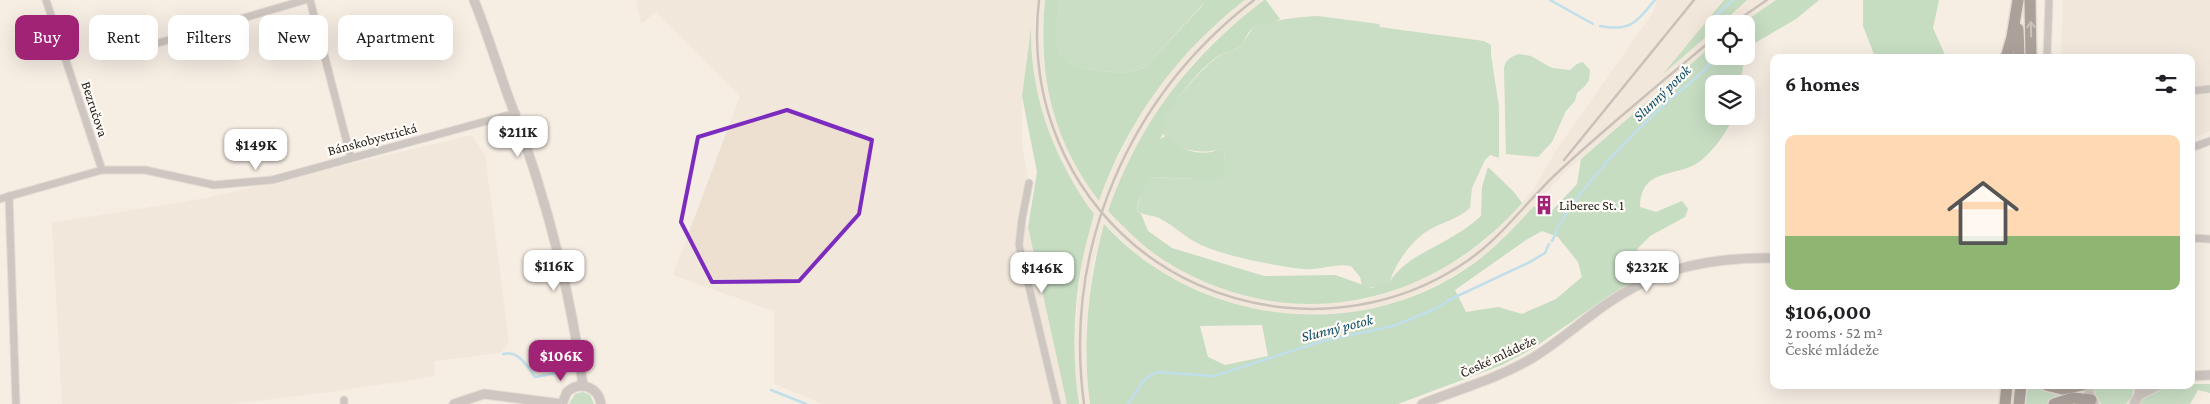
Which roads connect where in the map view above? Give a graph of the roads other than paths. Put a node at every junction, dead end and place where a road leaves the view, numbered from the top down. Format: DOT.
graph roads {
  1 [pos="46,0"];
  2 [pos="305,0"];
  3 [pos="310,0"];
  4 [pos="474,0"];
  5 [pos="2018,0"];
  6 [pos="2030,0"];
  7 [pos="2050,0"];
  8 [pos="158,43"];
  9 [pos="2007,54"];
  10 [pos="2019,54"];
  11 [pos="2031,54"];
  12 [pos="2047,54"];
  13 [pos="2210,89"];
  14 [pos="2195,90"];
  15 [pos="516,113"];
  16 [pos="2210,142"];
  17 [pos="2195,147"];
  18 [pos="351,158"];
  19 [pos="102,170"];
  20 [pos="1029,183"];
  21 [pos="9,196"];
  22 [pos="0,199"];
  23 [pos="2195,238"];
  24 [pos="2210,239"];
  25 [pos="1770,258"];
  26 [pos="2195,373"];
  27 [pos="2209,375"];
  28 [pos="2195,376"];
  29 [pos="582,386"];
  30 [pos="2007,389"];
  31 [pos="2021,389"];
  32 [pos="2089,389"];
  33 [pos="2140,389"];
  34 [pos="2151,389"];
  35 [pos="2139,395"];
  36 [pos="2093,402"];
  37 [pos="16,404"];
  38 [pos="454,404"];
  39 [pos="562,404"];
  40 [pos="601,404"];
  41 [pos="1057,404"];
  42 [pos="1422,404"];
  43 [pos="2005,404"];
  44 [pos="2019,404"];
  45 [pos="2054,404"];
  46 [pos="2134,404"];
  1 -- 19 [label="street, Bezručova"];
  2 -- 8 [label="street"];
  3 -- 18 [label="street"];
  4 -- 15 [label="street"];
  5 -- 9 [label="highway"];
  5 -- 10 [label="highway"];
  11 -- 6 [label="highway, one-way"];
  7 -- 12 [label="street"];
  13 -- 14 [label="street"];
  15 -- 18 [label="street, Bánskobystrická"];
  15 -- 29 [label="street"];
  16 -- 17 [label="street"];
  18 -- 19 [label="street, Bánskobystrická"];
  19 -- 21 [label="street, Bánskobystrická"];
  20 -- 41 [label="street"];
  21 -- 22 [label="street, Bánskobystrická"];
  21 -- 37 [label="street"];
  23 -- 24 [label="street"];
  25 -- 42 [label="street, České mládeže"];
  26 -- 27 [label="street"];
  27 -- 28 [label="street"];
  29 -- 39 [label="street"];
  29 -- 40 [label="street"];
  30 -- 43 [label="highway"];
  31 -- 44 [label="highway"];
  32 -- 36 [label="street"];
  33 -- 35 [label="street"];
  34 -- 35 [label="street"];
  35 -- 46 [label="street"];
  36 -- 45 [label="highway"];
  38 -- 39 [label="street"];
}
